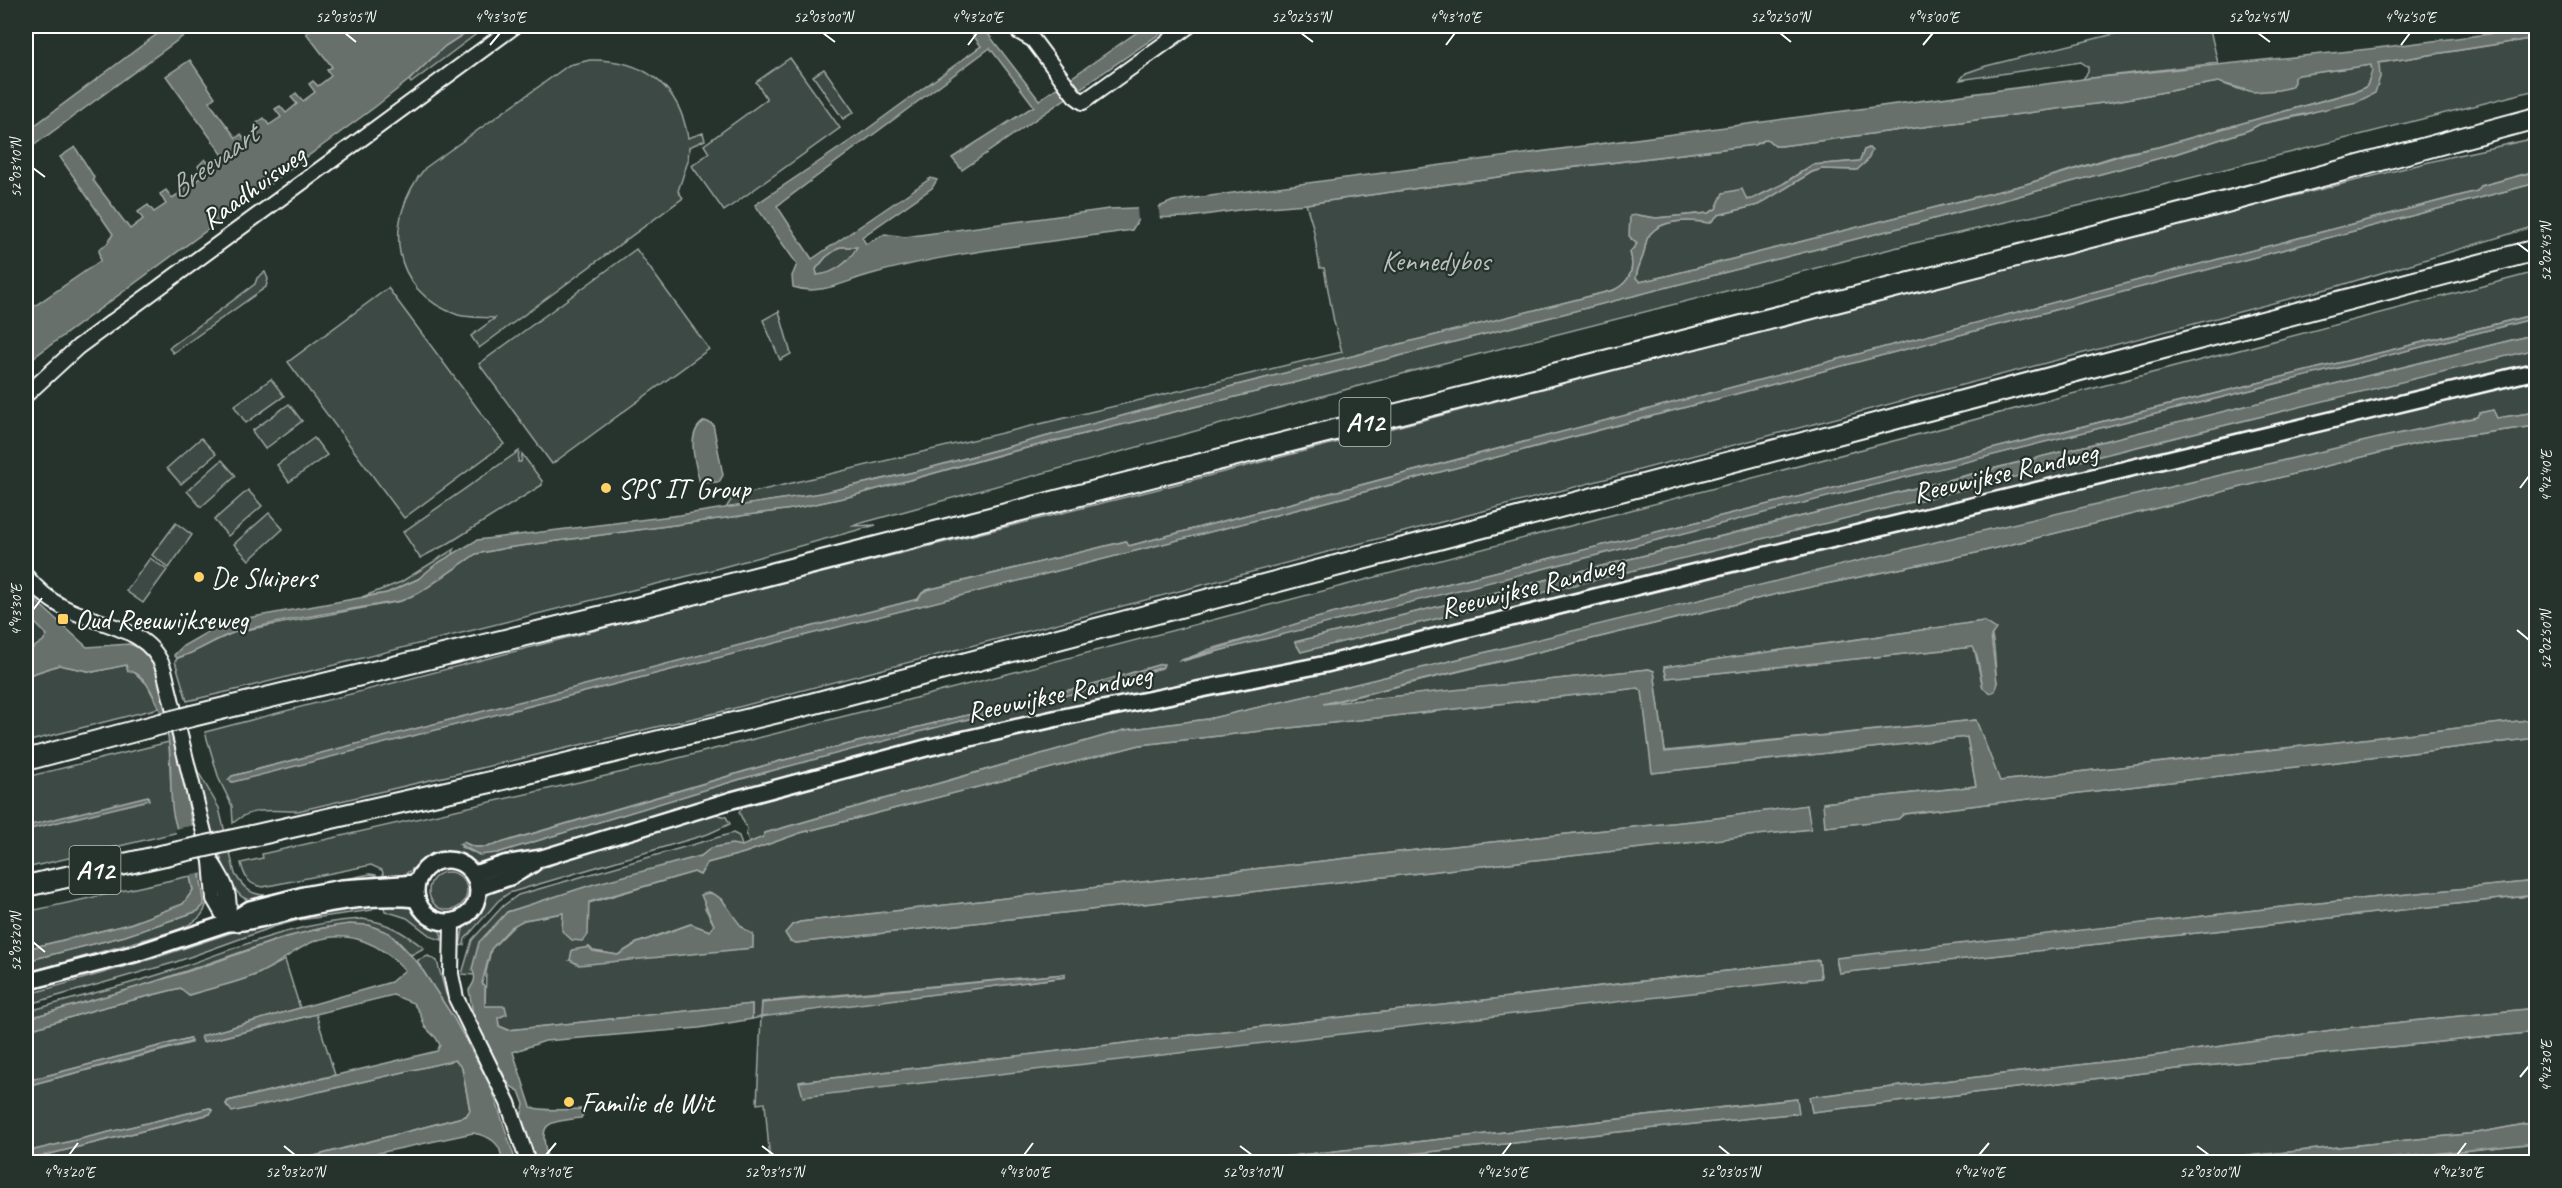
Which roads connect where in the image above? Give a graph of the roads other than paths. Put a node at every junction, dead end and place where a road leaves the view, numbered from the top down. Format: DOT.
graph roads {
  1 [pos="515,26"];
  2 [pos="1014,26"];
  3 [pos="1189,26"];
  4 [pos="2536,118"];
  5 [pos="2536,249"];
  6 [pos="2536,371"];
  7 [pos="26,395"];
  8 [pos="26,576"];
  9 [pos="26,760"];
  10 [pos="476,881"];
  11 [pos="417,883"];
  12 [pos="26,886"];
  13 [pos="417,899"];
  14 [pos="452,922"];
  15 [pos="228,923"];
  16 [pos="26,982"];
  17 [pos="528,1162"];
  1 -- 7 [label="street, Raadhuisweg"];
  2 -- 3 [label="street"];
  4 -- 9 [label="highway, A12, bridge"];
  5 -- 12 [label="highway, A12, bridge"];
  6 -- 10 [label="main road, Reeuwijkse Randweg"];
  8 -- 15 [label="street"];
  10 -- 11 [label="main road"];
  10 -- 14 [label="main road"];
  11 -- 13 [label="main road"];
  11 -- 15 [label="main road"];
  13 -- 14 [label="main road"];
  13 -- 15 [label="main road"];
  14 -- 17 [label="street"];
  15 -- 16 [label="main road"];
}
